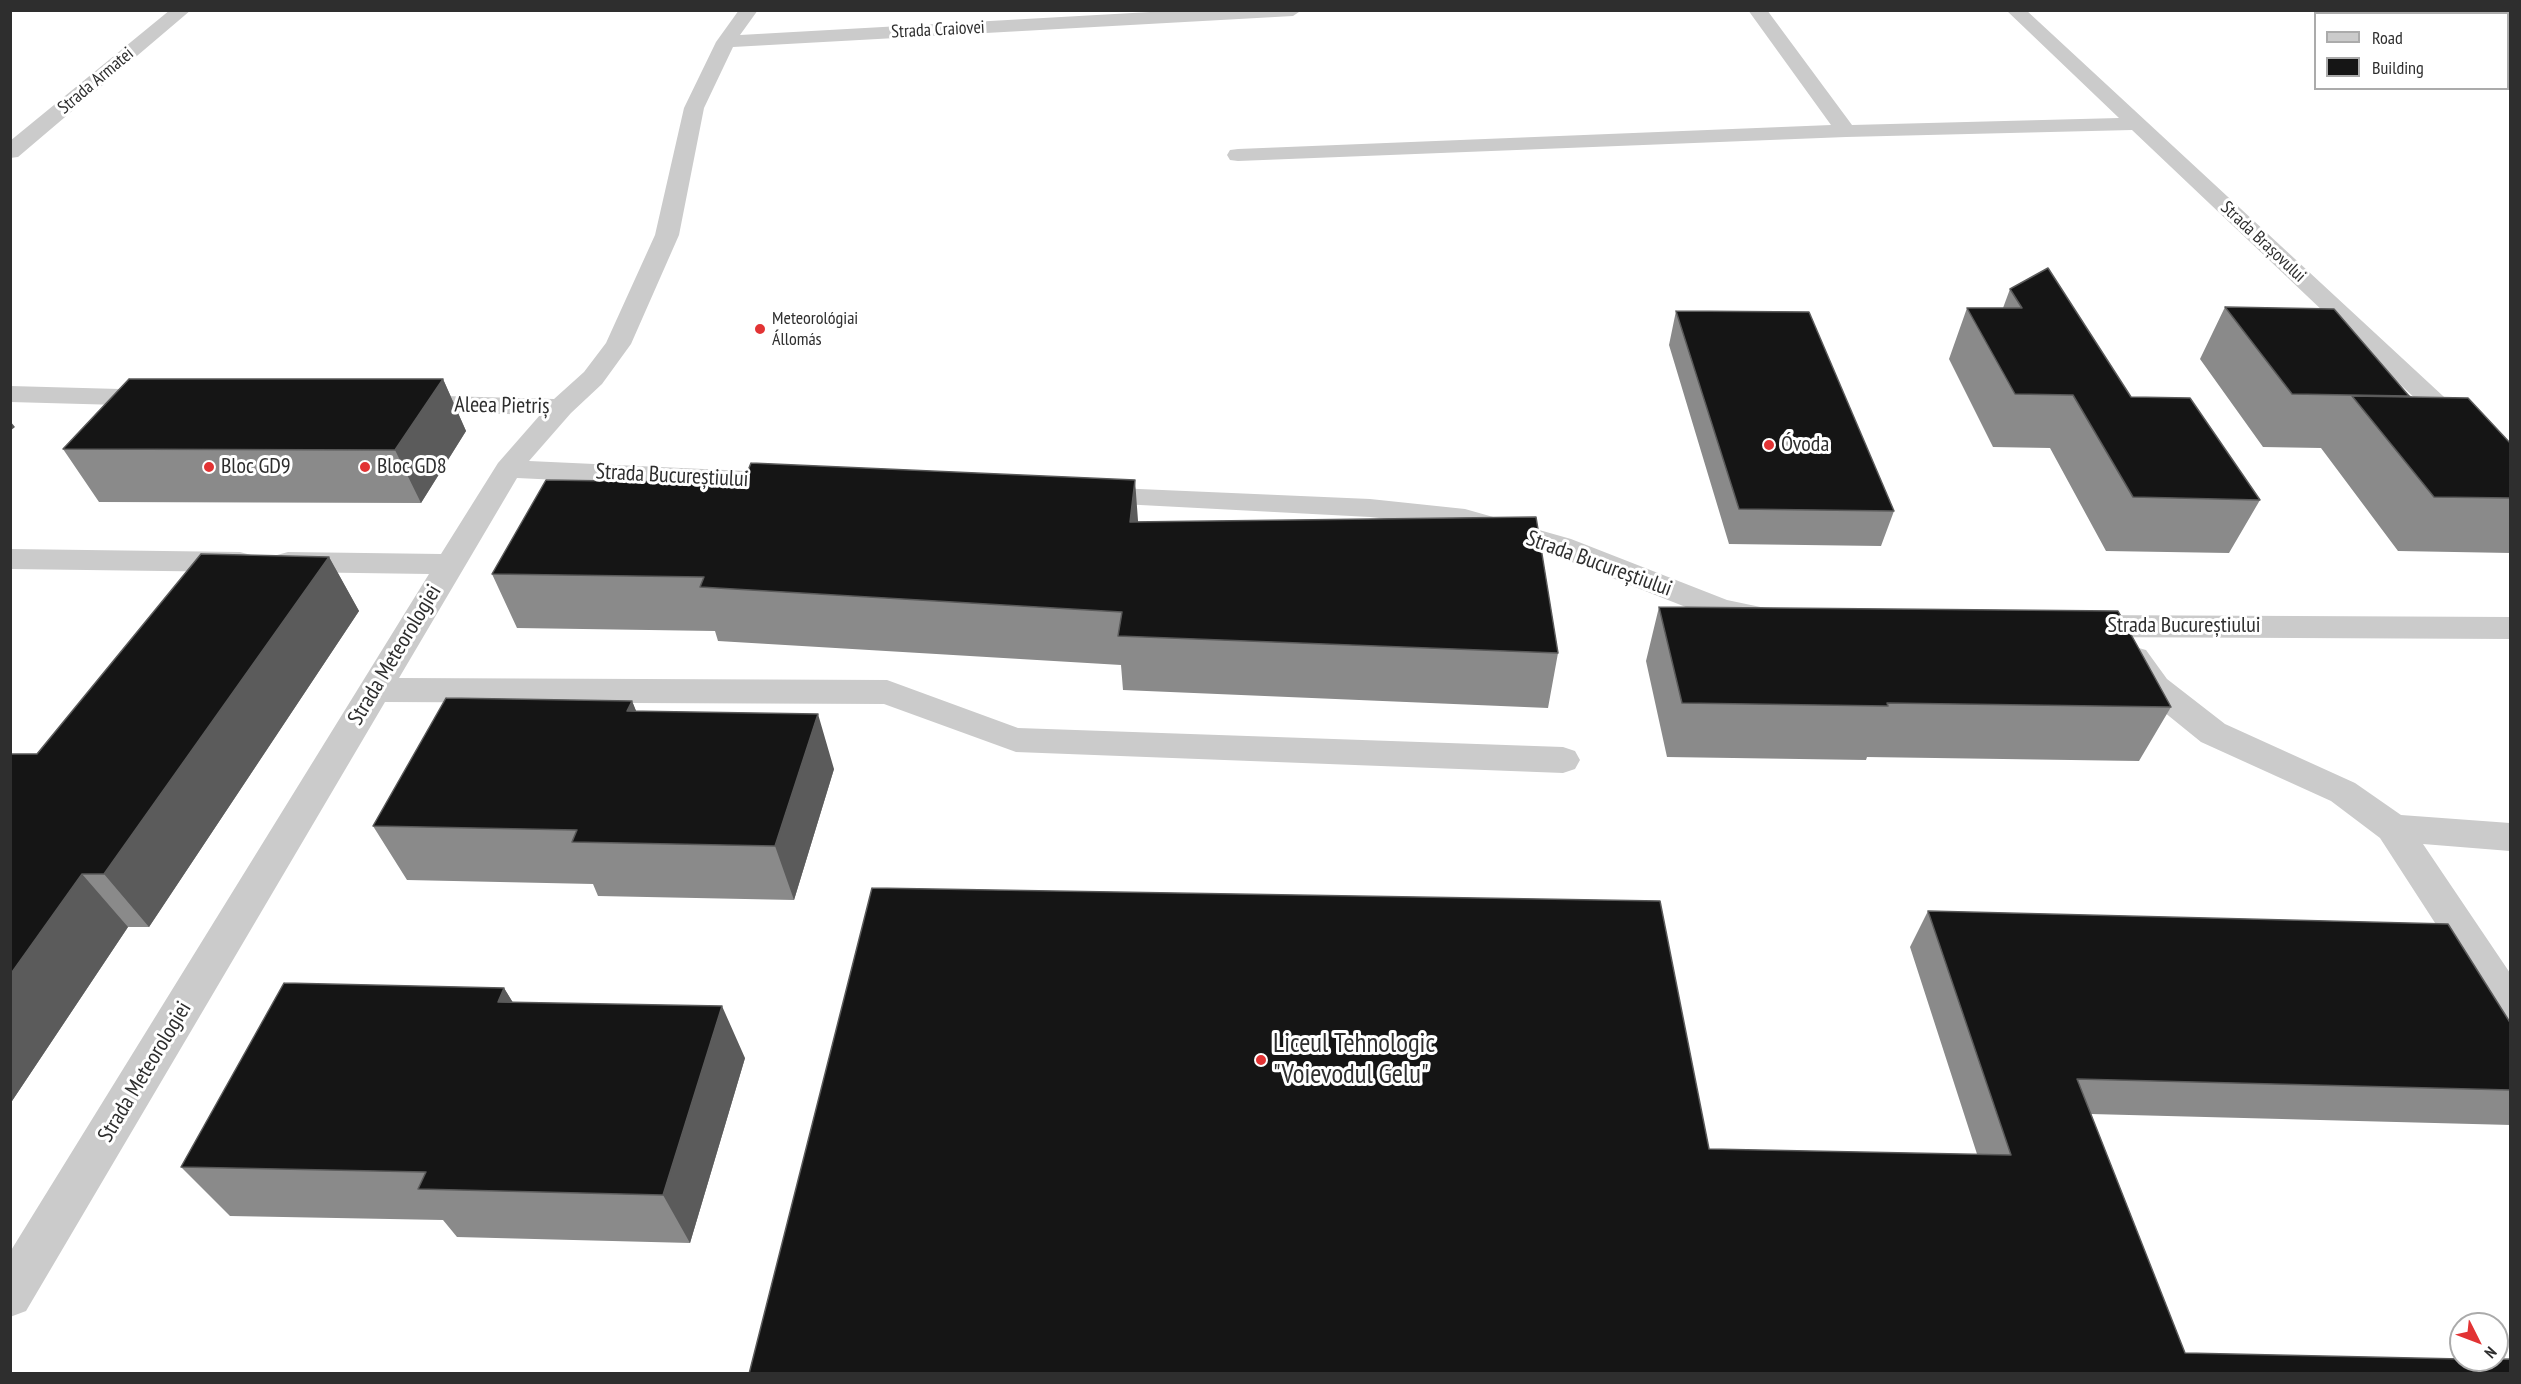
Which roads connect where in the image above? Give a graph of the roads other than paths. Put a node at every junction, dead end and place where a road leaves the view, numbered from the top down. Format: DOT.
graph roads {
  1 [pos="182,10"];
  2 [pos="749,10"];
  3 [pos="1293,10"];
  4 [pos="1757,10"];
  5 [pos="2015,10"];
  6 [pos="726,42"];
  7 [pos="2137,124"];
  8 [pos="1846,131"];
  9 [pos="10,152"];
  10 [pos="1238,155"];
  11 [pos="10,394"];
  12 [pos="178,398"];
  13 [pos="382,403"];
  14 [pos="561,407"];
  15 [pos="508,469"];
  16 [pos="2511,473"];
  17 [pos="819,483"];
  18 [pos="1071,495"];
  19 [pos="10,559"];
  20 [pos="449,564"];
  21 [pos="1785,619"];
  22 [pos="2052,625"];
  23 [pos="2111,626"];
  24 [pos="2511,628"];
  25 [pos="375,690"];
  26 [pos="1563,760"];
  27 [pos="2393,828"];
  28 [pos="2511,837"];
  29 [pos="2511,1005"];
  30 [pos="24,1249"];
  31 [pos="10,1295"];
  1 -- 9 [label="street, Strada Armatei"];
  2 -- 6 [label="street, Strada Meteorologiei"];
  3 -- 6 [label="street, Strada Craiovei"];
  4 -- 8 [label="street"];
  5 -- 7 [label="street, Strada Brașovului"];
  6 -- 14 [label="street, Strada Meteorologiei"];
  7 -- 8 [label="street"];
  7 -- 16 [label="street, Strada Brașovului"];
  8 -- 10 [label="street"];
  11 -- 12 [label="street"];
  13 -- 14 [label="street, Aleea Pietriș"];
  14 -- 15 [label="street, Strada Meteorologiei"];
  15 -- 17 [label="street, Strada Bucureștiului"];
  15 -- 20 [label="street, Strada Meteorologiei"];
  18 -- 21 [label="street, Strada Bucureștiului"];
  19 -- 20 [label="street"];
  20 -- 25 [label="street, Strada Meteorologiei"];
  22 -- 23 [label="street, Strada Bucureștiului"];
  23 -- 24 [label="street, Strada Bucureștiului"];
  23 -- 27 [label="street"];
  25 -- 26 [label="street"];
  25 -- 30 [label="street, Strada Meteorologiei"];
  27 -- 28 [label="street"];
  27 -- 29 [label="street"];
  30 -- 31 [label="street, Strada Meteorologiei"];
}
